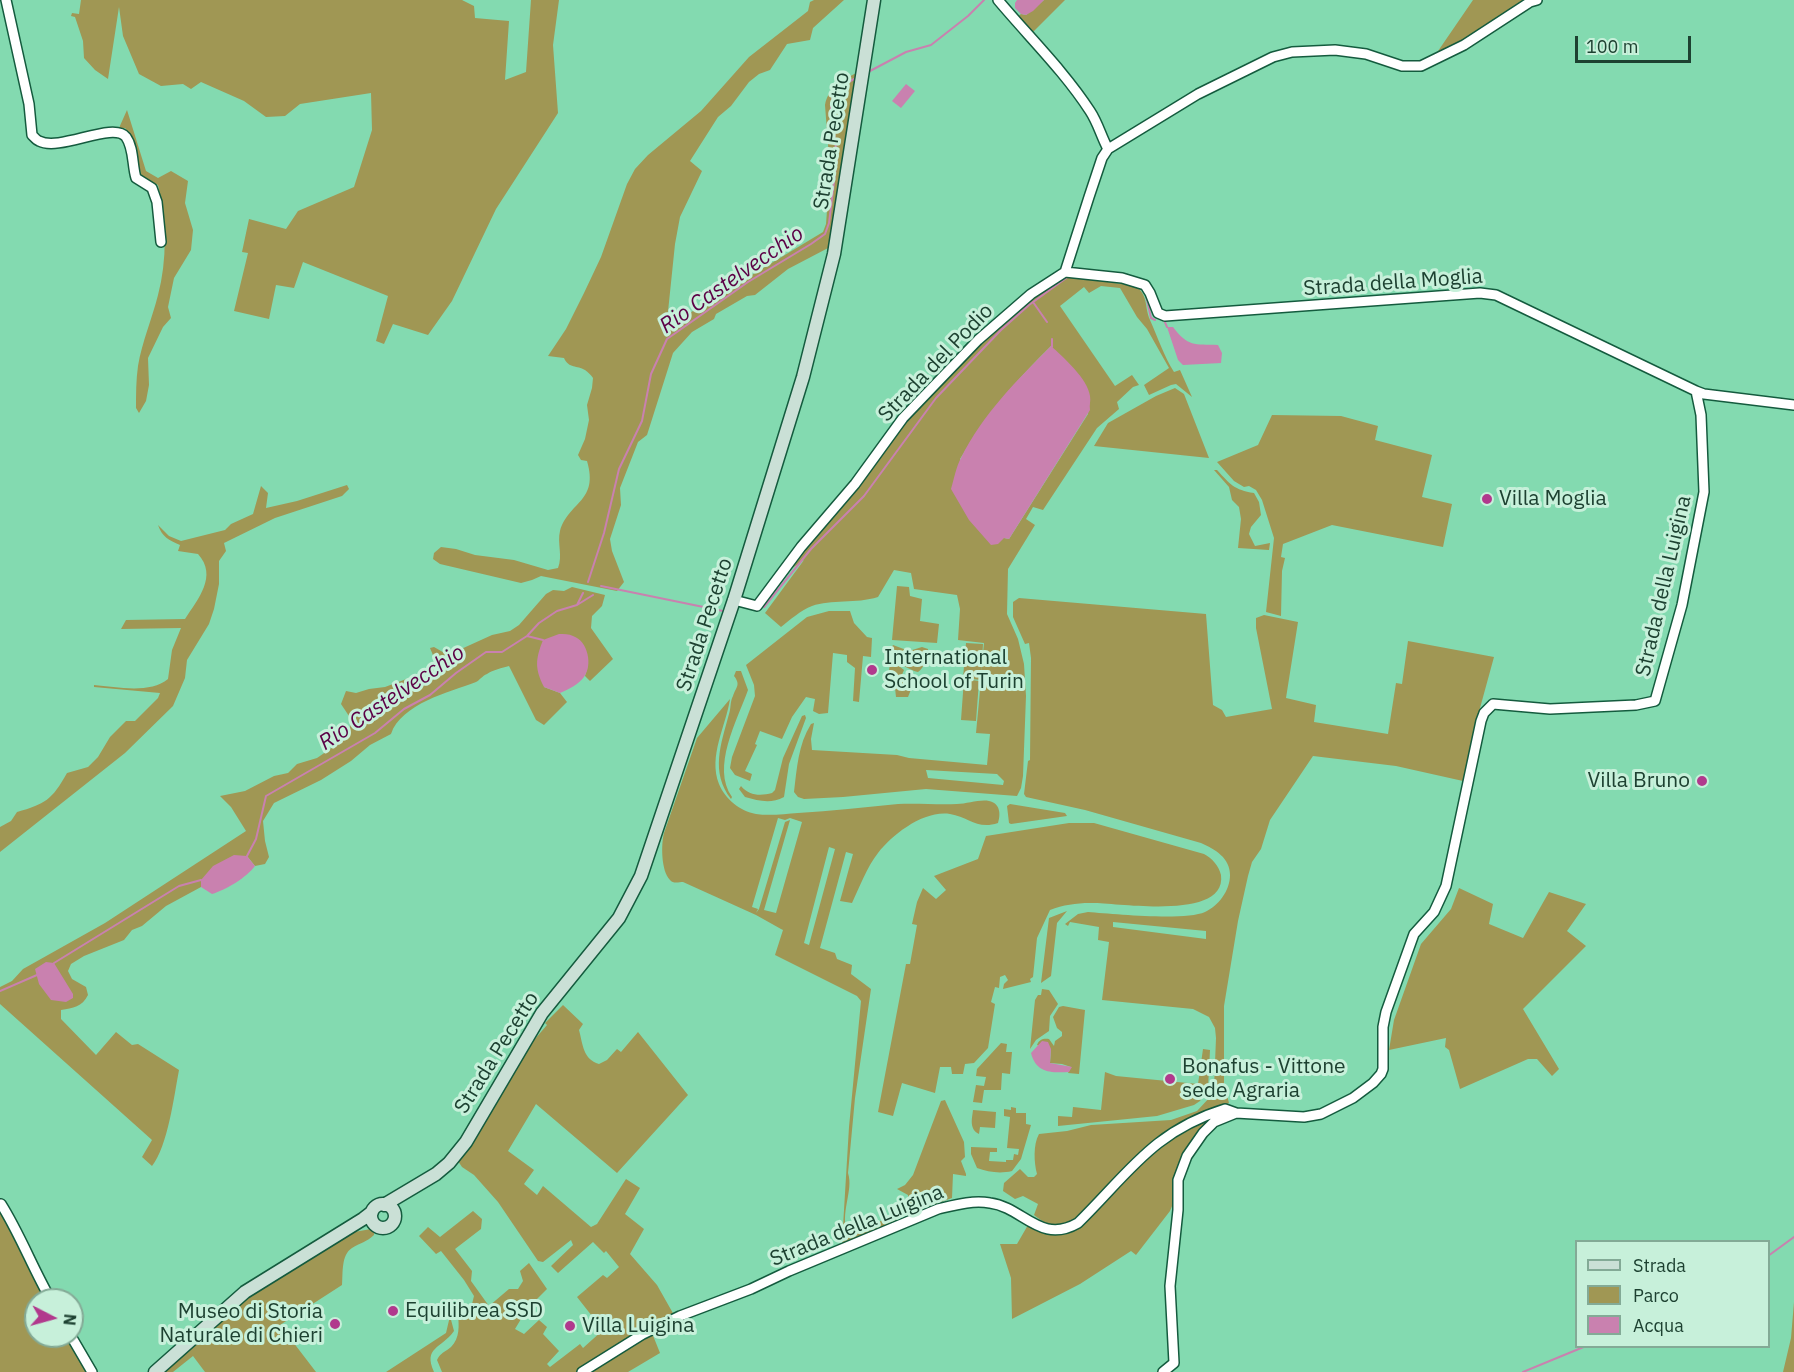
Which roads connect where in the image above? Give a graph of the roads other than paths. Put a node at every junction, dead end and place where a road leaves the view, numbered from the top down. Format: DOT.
graph roads {
  1 [pos="6,0"];
  2 [pos="874,0"];
  3 [pos="998,0"];
  4 [pos="1537,0"];
  5 [pos="1108,149"];
  6 [pos="161,242"];
  7 [pos="1065,272"];
  8 [pos="1696,391"];
  9 [pos="1794,405"];
  10 [pos="734,600"];
  11 [pos="1236,1113"];
  12 [pos="412,1188"];
  13 [pos="1,1204"];
  14 [pos="384,1205"];
  15 [pos="372,1212"];
  16 [pos="395,1214"];
  17 [pos="375,1226"];
  18 [pos="343,1230"];
  19 [pos="44,1288"];
  20 [pos="78,1348"];
  21 [pos="92,1372"];
  22 [pos="155,1372"];
  23 [pos="582,1372"];
  24 [pos="1163,1372"];
  1 -- 6 [label="street"];
  2 -- 10 [label="main road, Strada Pecetto"];
  3 -- 5 [label="street"];
  4 -- 5 [label="street"];
  5 -- 7 [label="street"];
  7 -- 8 [label="street, Strada della Moglia"];
  7 -- 10 [label="street, Strada del Podio"];
  8 -- 9 [label="street, Strada della Moglia"];
  8 -- 11 [label="street, Strada della Luigina"];
  10 -- 12 [label="main road, Strada Pecetto"];
  11 -- 23 [label="street, Strada della Luigina"];
  11 -- 24 [label="street"];
  12 -- 14 [label="main road, Strada Pecetto"];
  12 -- 16 [label="main road, Strada Pecetto"];
  13 -- 19 [label="street"];
  14 -- 15 [label="main road, Strada Pecetto"];
  14 -- 16 [label="main road"];
  15 -- 17 [label="main road"];
  15 -- 18 [label="main road, Strada Pecetto"];
  16 -- 17 [label="main road, Strada Pecetto"];
  17 -- 18 [label="main road, Strada Pecetto"];
  18 -- 22 [label="main road, Strada Pecetto"];
  20 -- 21 [label="street"];
}
